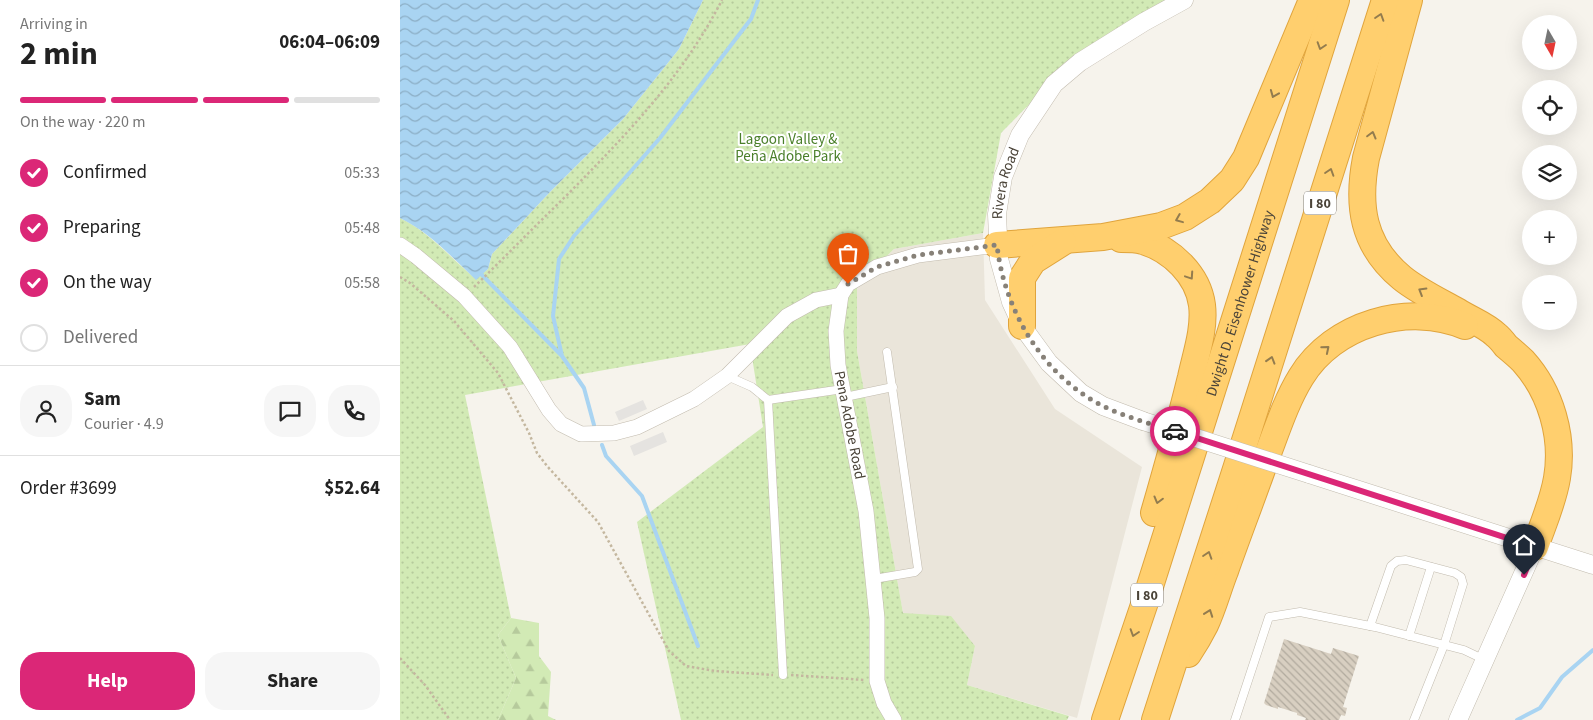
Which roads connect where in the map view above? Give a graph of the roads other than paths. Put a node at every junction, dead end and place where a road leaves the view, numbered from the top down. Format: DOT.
graph roads {
  1 [pos="1184,0"];
  2 [pos="1312,0"];
  3 [pos="1336,0"];
  4 [pos="1385,0"];
  5 [pos="1409,0"];
  6 [pos="1102,237"];
  7 [pos="1067,240"];
  8 [pos="400,245"];
  9 [pos="997,245"];
  10 [pos="841,295"];
  11 [pos="1022,326"];
  12 [pos="1506,346"];
  13 [pos="887,352"];
  14 [pos="727,376"];
  15 [pos="893,387"];
  16 [pos="844,393"];
  17 [pos="768,400"];
  18 [pos="1535,547"];
  19 [pos="1593,565"];
  20 [pos="1431,567"];
  21 [pos="874,579"];
  22 [pos="1144,602"];
  23 [pos="1370,626"];
  24 [pos="1409,636"];
  25 [pos="1444,645"];
  26 [pos="1485,660"];
  27 [pos="783,675"];
  28 [pos="1158,711"];
  29 [pos="894,720"];
  30 [pos="1105,720"];
  31 [pos="1234,720"];
  32 [pos="1414,720"];
  33 [pos="1458,720"];
  1 -- 9 [label="street, Rivera Road"];
  2 -- 6 [label="highway, one-way"];
  3 -- 22 [label="highway, Dwight D. Eisenhower Highway / I 80, one-way"];
  28 -- 4 [label="highway, I 80, one-way"];
  12 -- 5 [label="highway, one-way"];
  6 -- 7 [label="highway"];
  6 -- 22 [label="highway, one-way"];
  7 -- 9 [label="highway"];
  7 -- 11 [label="highway"];
  8 -- 14 [label="street"];
  9 -- 10 [label="street"];
  9 -- 11 [label="street, Rivera Road"];
  10 -- 14 [label="street"];
  10 -- 16 [label="street, Pena Adobe Road"];
  11 -- 18 [label="street, Rivera Road, bridge"];
  12 -- 18 [label="highway"];
  28 -- 12 [label="highway, one-way"];
  13 -- 15 [label="lane"];
  14 -- 17 [label="lane"];
  15 -- 16 [label="lane"];
  15 -- 21 [label="lane"];
  16 -- 17 [label="lane"];
  16 -- 21 [label="street, Pena Adobe Road"];
  17 -- 27 [label="lane"];
  18 -- 19 [label="street, Rivera Road"];
  18 -- 26 [label="street"];
  20 -- 23 [label="lane"];
  20 -- 24 [label="lane"];
  20 -- 25 [label="lane"];
  21 -- 29 [label="street, Pena Adobe Road"];
  22 -- 30 [label="highway, Dwight D. Eisenhower Highway / I 80, one-way"];
  23 -- 24 [label="lane"];
  23 -- 31 [label="lane"];
  24 -- 25 [label="lane"];
  25 -- 26 [label="lane"];
  25 -- 32 [label="lane"];
  26 -- 33 [label="street"];
}
